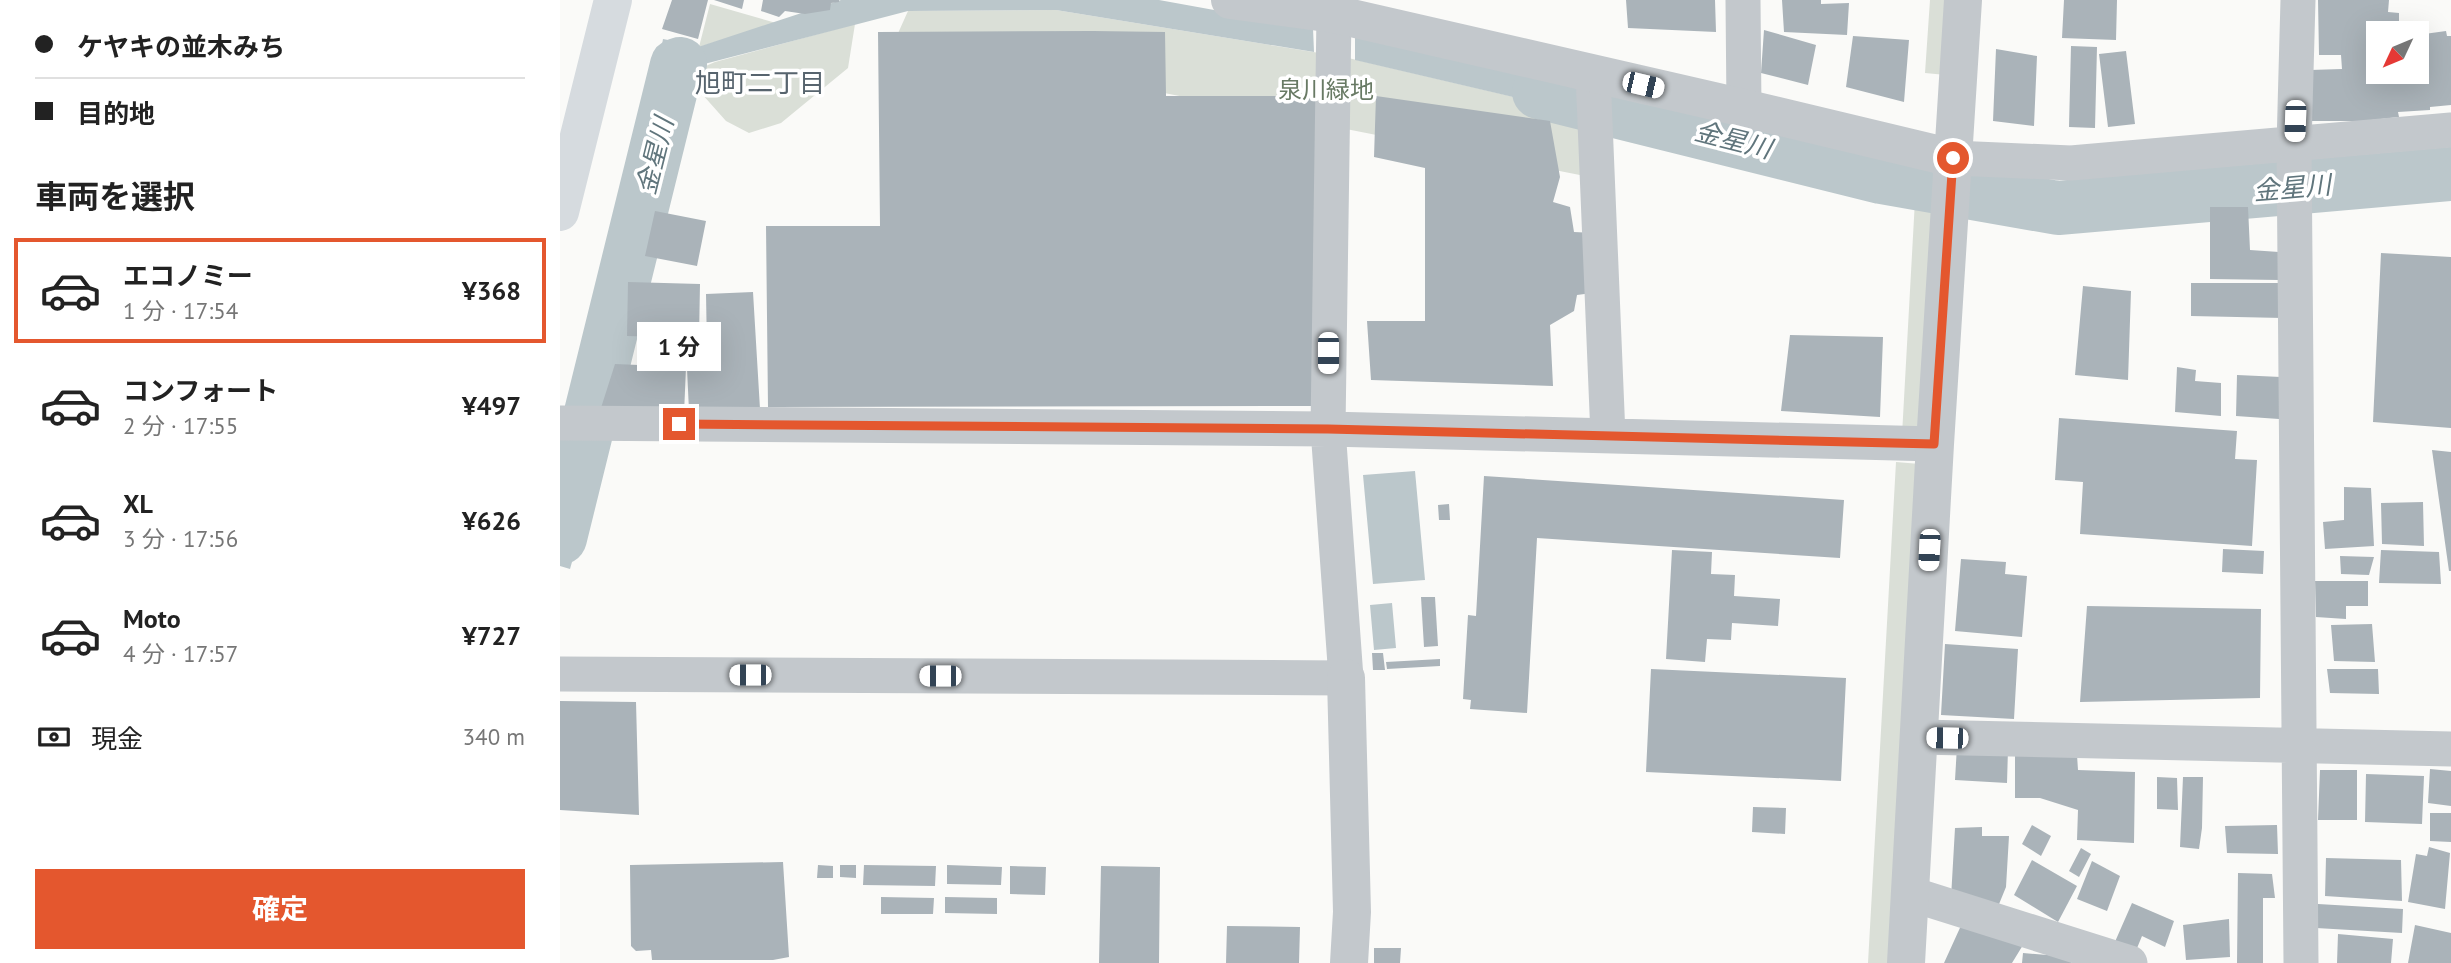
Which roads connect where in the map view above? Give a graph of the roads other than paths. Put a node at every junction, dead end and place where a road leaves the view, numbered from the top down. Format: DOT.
graph roads {
  1 [pos="613,0"];
  2 [pos="1230,0"];
  3 [pos="1743,0"];
  4 [pos="1963,0"];
  5 [pos="2298,0"];
  6 [pos="1334,14"];
  7 [pos="1593,74"];
  8 [pos="1744,108"];
  9 [pos="2451,130"];
  10 [pos="2294,145"];
  11 [pos="1953,158"];
  12 [pos="560,212"];
  13 [pos="560,423"];
  14 [pos="1328,429"];
  15 [pos="1608,436"];
  16 [pos="1934,444"];
  17 [pos="560,674"];
  18 [pos="1346,678"];
  19 [pos="1919,737"];
  20 [pos="2301,745"];
  21 [pos="2451,749"];
  22 [pos="1911,894"];
  23 [pos="1349,963"];
  24 [pos="1906,963"];
  25 [pos="2130,963"];
  26 [pos="2301,963"];
  1 -- 12 [label="main road"];
  2 -- 6 [label="street"];
  3 -- 8 [label="street"];
  4 -- 11 [label="street"];
  5 -- 10 [label="street"];
  6 -- 7 [label="street"];
  6 -- 14 [label="street"];
  7 -- 8 [label="street"];
  7 -- 15 [label="street"];
  8 -- 11 [label="street"];
  9 -- 10 [label="street"];
  10 -- 11 [label="street"];
  10 -- 20 [label="street"];
  11 -- 16 [label="street"];
  13 -- 14 [label="street"];
  14 -- 15 [label="street"];
  14 -- 18 [label="street"];
  15 -- 16 [label="street"];
  16 -- 19 [label="street"];
  17 -- 18 [label="street"];
  18 -- 23 [label="street"];
  19 -- 20 [label="street"];
  19 -- 22 [label="street"];
  20 -- 21 [label="street"];
  20 -- 26 [label="street"];
  22 -- 24 [label="street"];
  22 -- 25 [label="street"];
}
